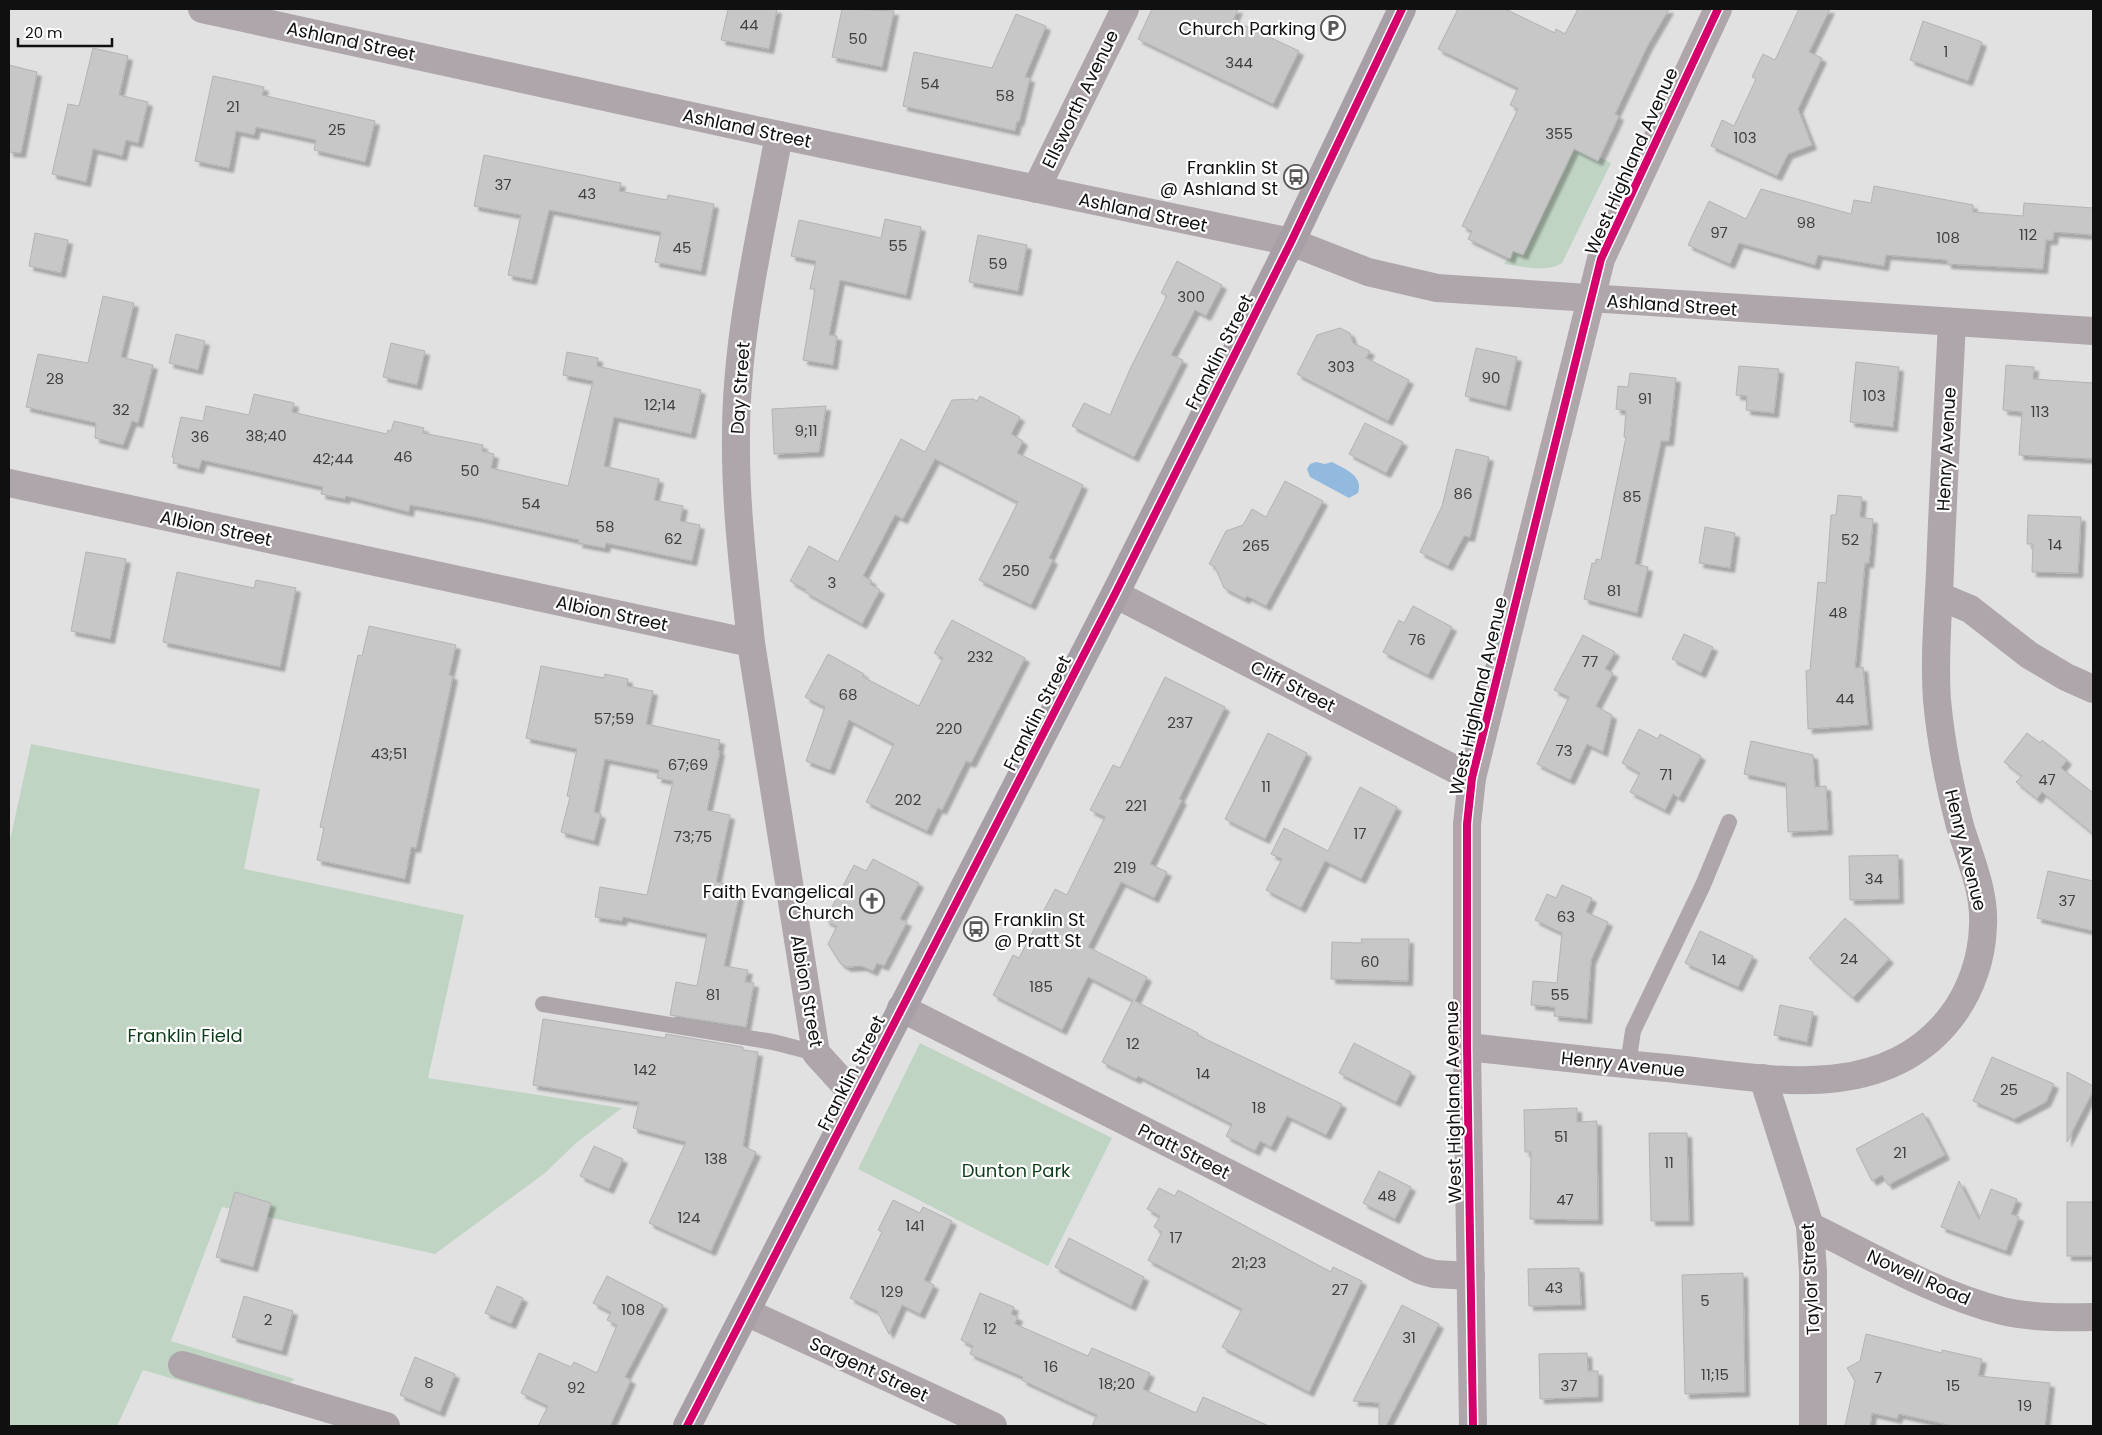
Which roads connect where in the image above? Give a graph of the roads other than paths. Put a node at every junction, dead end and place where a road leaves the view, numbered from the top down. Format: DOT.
graph roads {
  1 [pos="202,9"];
  2 [pos="1124,9"];
  3 [pos="1402,9"];
  4 [pos="1718,9"];
  5 [pos="779,135"];
  6 [pos="1036,189"];
  7 [pos="1290,242"];
  8 [pos="1591,300"];
  9 [pos="1952,322"];
  10 [pos="2093,331"];
  11 [pos="9,483"];
  12 [pos="1115,594"];
  13 [pos="1939,596"];
  14 [pos="752,643"];
  15 [pos="2093,689"];
  16 [pos="1472,778"];
  17 [pos="1729,822"];
  18 [pos="543,1004"];
  19 [pos="901,1008"];
  20 [pos="1467,1048"];
  21 [pos="816,1053"];
  22 [pos="1628,1064"];
  23 [pos="1763,1078"];
  24 [pos="856,1097"];
  25 [pos="1810,1226"];
  26 [pos="1471,1276"];
  27 [pos="746,1312"];
  28 [pos="2093,1317"];
  29 [pos="182,1365"];
  30 [pos="386,1426"];
  31 [pos="687,1426"];
  32 [pos="993,1426"];
  33 [pos="1473,1426"];
  34 [pos="1812,1426"];
  1 -- 5 [label="street, Ashland Street"];
  2 -- 6 [label="street, Ellsworth Avenue"];
  3 -- 7 [label="main road, Franklin Street"];
  4 -- 8 [label="street, West Highland Avenue"];
  5 -- 6 [label="street, Ashland Street"];
  5 -- 14 [label="street, Day Street"];
  6 -- 7 [label="street, Ashland Street"];
  7 -- 8 [label="street, Ashland Street"];
  7 -- 12 [label="main road, Franklin Street"];
  8 -- 9 [label="street, Ashland Street"];
  8 -- 16 [label="street, West Highland Avenue"];
  9 -- 10 [label="street, Ashland Street"];
  9 -- 13 [label="street, Henry Avenue"];
  11 -- 14 [label="street, Albion Street"];
  12 -- 16 [label="street, Cliff Street"];
  12 -- 19 [label="main road, Franklin Street"];
  13 -- 15 [label="street"];
  13 -- 23 [label="street, Henry Avenue"];
  14 -- 21 [label="street, Albion Street"];
  16 -- 20 [label="street, West Highland Avenue"];
  17 -- 22 [label="lane"];
  18 -- 21 [label="lane"];
  19 -- 24 [label="main road, Franklin Street"];
  19 -- 26 [label="street, Pratt Street"];
  20 -- 22 [label="street, Henry Avenue"];
  20 -- 26 [label="street, West Highland Avenue"];
  21 -- 24 [label="street, Albion Street"];
  22 -- 23 [label="street, Henry Avenue"];
  23 -- 25 [label="street, Taylor Street"];
  24 -- 27 [label="main road, Franklin Street"];
  25 -- 28 [label="street, Nowell Road"];
  25 -- 34 [label="street, Taylor Street"];
  26 -- 33 [label="street, West Highland Avenue"];
  27 -- 31 [label="main road, Franklin Street"];
  27 -- 32 [label="street, Sargent Street"];
  29 -- 30 [label="street"];
}
